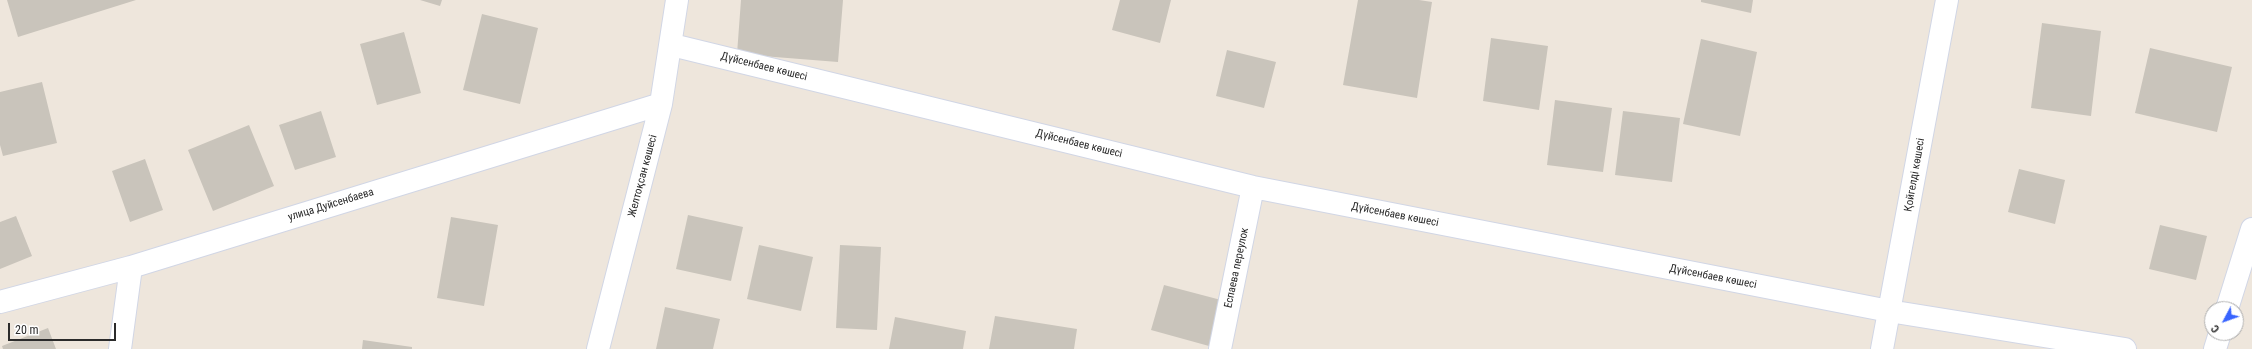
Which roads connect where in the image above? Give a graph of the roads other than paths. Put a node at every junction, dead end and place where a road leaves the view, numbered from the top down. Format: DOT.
graph roads {
  1 [pos="677,0"];
  2 [pos="1947,0"];
  3 [pos="672,45"];
  4 [pos="661,104"];
  5 [pos="1253,187"];
  6 [pos="2252,229"];
  7 [pos="131,267"];
  8 [pos="2230,301"];
  9 [pos="0,302"];
  10 [pos="1889,311"];
  11 [pos="120,349"];
  12 [pos="598,349"];
  13 [pos="1220,349"];
  14 [pos="1882,349"];
  15 [pos="2125,349"];
  1 -- 3 [label="street, Желтоқсан көшесі"];
  2 -- 10 [label="street, Қойгелді көшесі"];
  3 -- 4 [label="street, Желтоқсан көшесі"];
  3 -- 5 [label="street, Дүйсенбаев көшесі"];
  4 -- 7 [label="street, улица Дуйсенбаева"];
  4 -- 12 [label="street, Желтоқсан көшесі"];
  5 -- 10 [label="street, Дүйсенбаев көшесі"];
  5 -- 13 [label="street, Еспаева переулок"];
  6 -- 8 [label="street"];
  7 -- 9 [label="street, улица Дуйсенбаева"];
  7 -- 11 [label="street"];
  10 -- 14 [label="street, Қойгелді көшесі"];
  10 -- 15 [label="street, Дүйсенбаев көшесі"];
}
